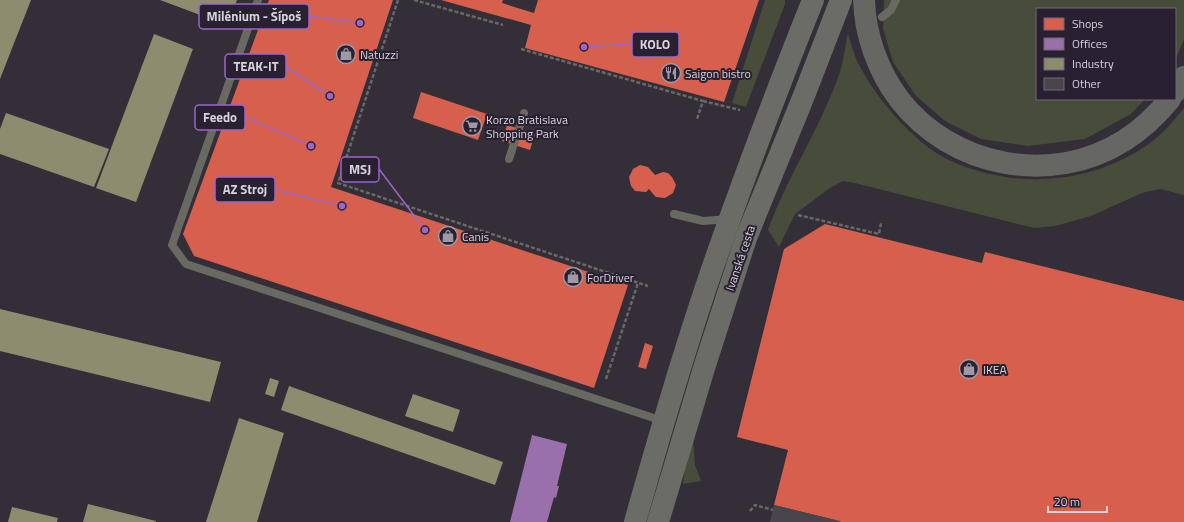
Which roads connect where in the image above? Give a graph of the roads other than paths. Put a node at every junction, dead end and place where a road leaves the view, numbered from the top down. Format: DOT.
graph roads {
  1 [pos="258,0"];
  2 [pos="813,0"];
  3 [pos="842,0"];
  4 [pos="864,0"];
  5 [pos="896,0"];
  6 [pos="882,17"];
  7 [pos="1184,77"];
  8 [pos="1176,90"];
  9 [pos="1169,100"];
  10 [pos="524,114"];
  11 [pos="509,159"];
  12 [pos="674,214"];
  13 [pos="730,219"];
  14 [pos="663,421"];
  15 [pos="635,522"];
  16 [pos="658,522"];
  1 -- 14 [label="lane"];
  2 -- 13 [label="street, Ivanská cesta"];
  3 -- 16 [label="street, Ivanská cesta"];
  4 -- 9 [label="highway"];
  5 -- 6 [label="lane"];
  7 -- 8 [label="highway"];
  10 -- 11 [label="lane"];
  12 -- 13 [label="lane"];
  13 -- 14 [label="street, Ivanská cesta"];
  14 -- 15 [label="street, Ivanská cesta"];
}
